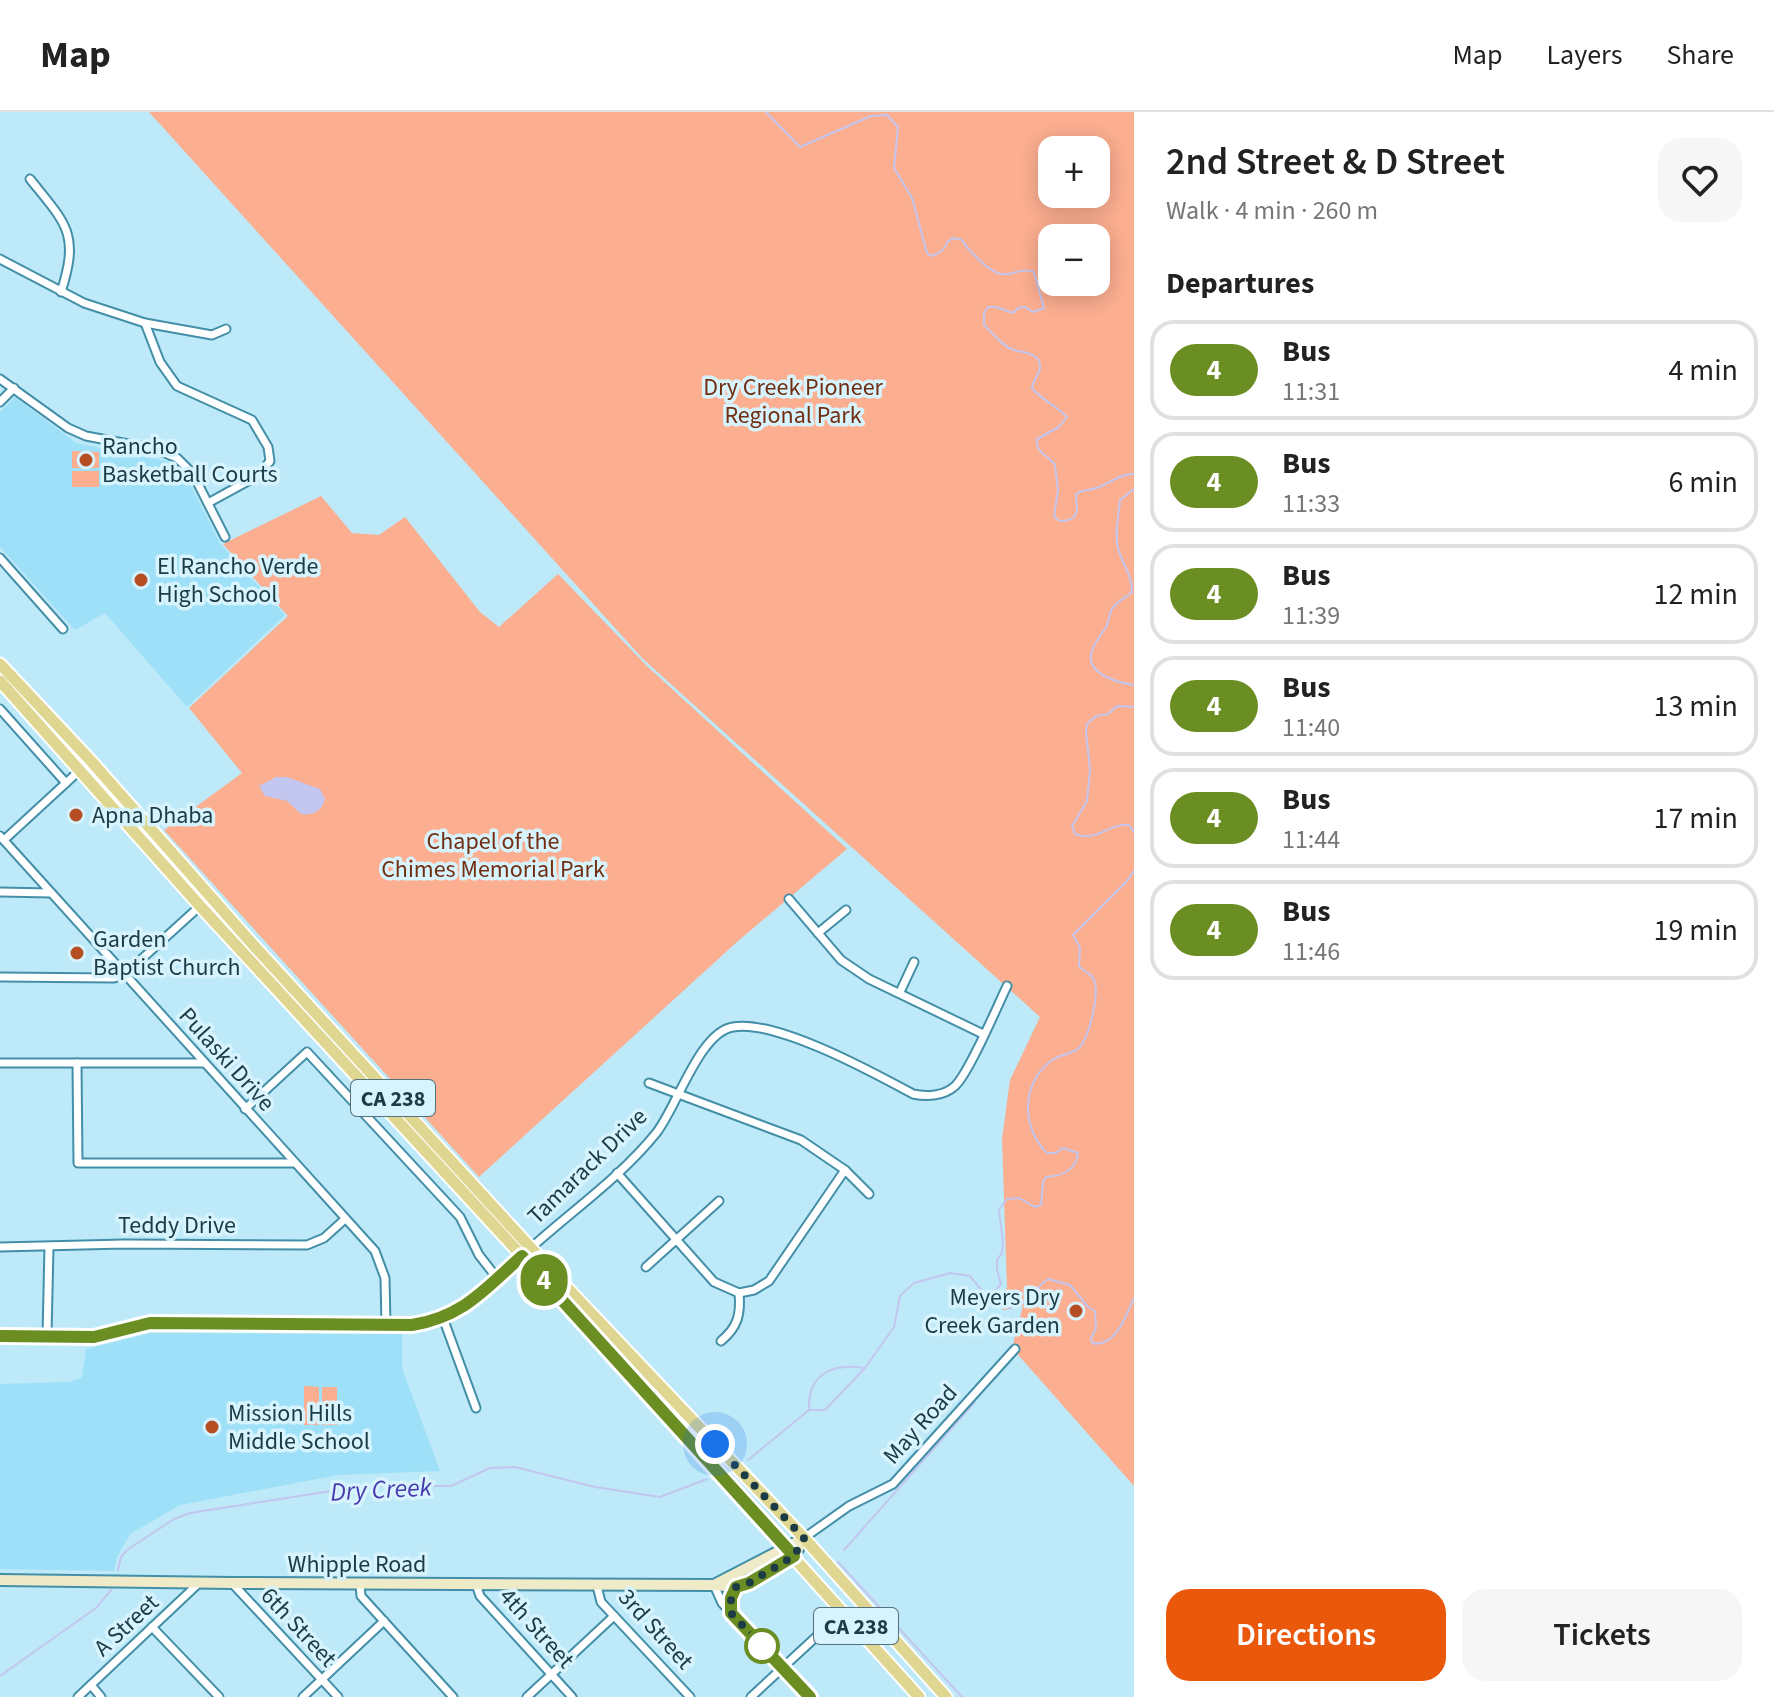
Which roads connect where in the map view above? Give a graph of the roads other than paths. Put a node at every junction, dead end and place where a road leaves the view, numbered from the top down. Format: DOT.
graph roads {
  1 [pos="30,179"];
  2 [pos="0,259"];
  3 [pos="61,292"];
  4 [pos="145,323"];
  5 [pos="226,329"];
  6 [pos="0,379"];
  7 [pos="14,388"];
  8 [pos="0,402"];
  9 [pos="208,503"];
  10 [pos="225,537"];
  11 [pos="0,558"];
  12 [pos="63,629"];
  13 [pos="0,664"];
  14 [pos="0,681"];
  15 [pos="0,709"];
  16 [pos="94,766"];
  17 [pos="80,770"];
  18 [pos="66,783"];
  19 [pos="2,838"];
  20 [pos="0,892"];
  21 [pos="51,893"];
  22 [pos="206,894"];
  23 [pos="789,899"];
  24 [pos="200,906"];
  25 [pos="846,910"];
  26 [pos="818,933"];
  27 [pos="914,962"];
  28 [pos="124,975"];
  29 [pos="0,977"];
  30 [pos="1007,986"];
  31 [pos="900,992"];
  32 [pos="983,1034"];
  33 [pos="0,1063"];
  34 [pos="77,1063"];
  35 [pos="204,1063"];
  36 [pos="649,1083"];
  37 [pos="679,1096"];
  38 [pos="245,1109"];
  39 [pos="293,1163"];
  40 [pos="845,1170"];
  41 [pos="617,1173"];
  42 [pos="869,1194"];
  43 [pos="719,1201"];
  44 [pos="345,1219"];
  45 [pos="676,1239"];
  46 [pos="0,1247"];
  47 [pos="49,1247"];
  48 [pos="526,1252"];
  49 [pos="646,1267"];
  50 [pos="497,1278"];
  51 [pos="739,1293"];
  52 [pos="443,1318"];
  53 [pos="386,1325"];
  54 [pos="0,1336"];
  55 [pos="47,1336"];
  56 [pos="721,1341"];
  57 [pos="1015,1349"];
  58 [pos="476,1408"];
  59 [pos="804,1538"];
  60 [pos="790,1552"];
  61 [pos="0,1580"];
  62 [pos="200,1582"];
  63 [pos="232,1583"];
  64 [pos="360,1584"];
  65 [pos="476,1584"];
  66 [pos="714,1585"];
  67 [pos="597,1586"];
  68 [pos="736,1587"];
  69 [pos="843,1612"];
  70 [pos="731,1613"];
  71 [pos="614,1616"];
  72 [pos="384,1621"];
  73 [pos="152,1627"];
  74 [pos="783,1668"];
  75 [pos="551,1675"];
  76 [pos="321,1680"];
  77 [pos="91,1685"];
  78 [pos="78,1697"];
  79 [pos="101,1697"];
  80 [pos="219,1697"];
  81 [pos="303,1697"];
  82 [pos="338,1697"];
  83 [pos="453,1697"];
  84 [pos="527,1697"];
  85 [pos="572,1697"];
  86 [pos="690,1697"];
  87 [pos="751,1697"];
  88 [pos="810,1697"];
  89 [pos="919,1697"];
  90 [pos="946,1697"];
  1 -- 3 [label="street"];
  2 -- 3 [label="street"];
  3 -- 4 [label="street"];
  4 -- 5 [label="street"];
  4 -- 9 [label="street"];
  6 -- 7 [label="street"];
  7 -- 8 [label="street"];
  7 -- 9 [label="street"];
  9 -- 10 [label="street"];
  11 -- 12 [label="street"];
  13 -- 16 [label="main road, CA 238"];
  14 -- 17 [label="main road, CA 238"];
  15 -- 18 [label="street"];
  16 -- 17 [label="street"];
  16 -- 22 [label="main road, CA 238"];
  17 -- 18 [label="street"];
  17 -- 24 [label="main road, CA 238"];
  18 -- 19 [label="street"];
  19 -- 21 [label="street, Pulaski Drive"];
  20 -- 21 [label="street"];
  21 -- 28 [label="street, Pulaski Drive"];
  22 -- 24 [label="street"];
  22 -- 48 [label="main road, CA 238"];
  23 -- 26 [label="street"];
  24 -- 28 [label="street"];
  24 -- 48 [label="main road, CA 238"];
  25 -- 26 [label="street"];
  26 -- 31 [label="street"];
  27 -- 31 [label="street"];
  28 -- 29 [label="street"];
  28 -- 35 [label="street, Pulaski Drive"];
  30 -- 32 [label="street, Tamarack Drive"];
  31 -- 32 [label="street"];
  32 -- 37 [label="street, Tamarack Drive"];
  33 -- 34 [label="street"];
  34 -- 35 [label="street"];
  34 -- 39 [label="street"];
  35 -- 38 [label="street, Pulaski Drive"];
  36 -- 37 [label="street"];
  37 -- 40 [label="street"];
  37 -- 41 [label="street, Tamarack Drive"];
  38 -- 39 [label="street, Pulaski Drive"];
  38 -- 50 [label="street"];
  39 -- 44 [label="street, Pulaski Drive"];
  40 -- 42 [label="street"];
  40 -- 51 [label="street"];
  41 -- 45 [label="street"];
  41 -- 48 [label="street, Tamarack Drive"];
  43 -- 45 [label="street"];
  44 -- 47 [label="street, Teddy Drive"];
  44 -- 53 [label="street, Pulaski Drive"];
  45 -- 49 [label="street"];
  45 -- 51 [label="street"];
  46 -- 47 [label="street, Teddy Drive"];
  47 -- 55 [label="street"];
  48 -- 50 [label="street, Tamarack Drive"];
  48 -- 59 [label="main road, CA 238"];
  48 -- 60 [label="main road, CA 238"];
  50 -- 52 [label="street, Tamarack Drive"];
  51 -- 56 [label="street"];
  52 -- 53 [label="street, Tamarack Drive"];
  52 -- 58 [label="street"];
  53 -- 55 [label="street, Tamarack Drive"];
  54 -- 55 [label="street, Tamarack Drive"];
  57 -- 59 [label="street, May Road"];
  59 -- 60 [label="main road"];
  59 -- 90 [label="main road, CA 238"];
  60 -- 66 [label="main road, Whipple Road"];
  60 -- 68 [label="main road"];
  60 -- 69 [label="main road, CA 238"];
  61 -- 62 [label="main road, Whipple Road"];
  62 -- 63 [label="main road, Whipple Road"];
  62 -- 73 [label="street, A Street"];
  63 -- 64 [label="main road, Whipple Road"];
  63 -- 76 [label="street, 6th Street"];
  64 -- 65 [label="main road, Whipple Road"];
  64 -- 72 [label="street"];
  65 -- 67 [label="main road, Whipple Road"];
  65 -- 75 [label="street, 4th Street"];
  66 -- 67 [label="main road, Whipple Road"];
  66 -- 68 [label="main road, Whipple Road"];
  66 -- 70 [label="street"];
  67 -- 71 [label="street, 3rd Street"];
  68 -- 70 [label="main road"];
  69 -- 74 [label="street"];
  69 -- 89 [label="main road, CA 238"];
  70 -- 74 [label="street"];
  71 -- 75 [label="street"];
  71 -- 86 [label="street, 3rd Street"];
  72 -- 76 [label="street"];
  72 -- 83 [label="street"];
  73 -- 77 [label="street, A Street"];
  73 -- 80 [label="street"];
  74 -- 87 [label="street"];
  74 -- 88 [label="street"];
  75 -- 84 [label="street"];
  75 -- 85 [label="street, 4th Street"];
  76 -- 81 [label="street"];
  76 -- 82 [label="street, 6th Street"];
  77 -- 78 [label="street, A Street"];
  77 -- 79 [label="street"];
}
